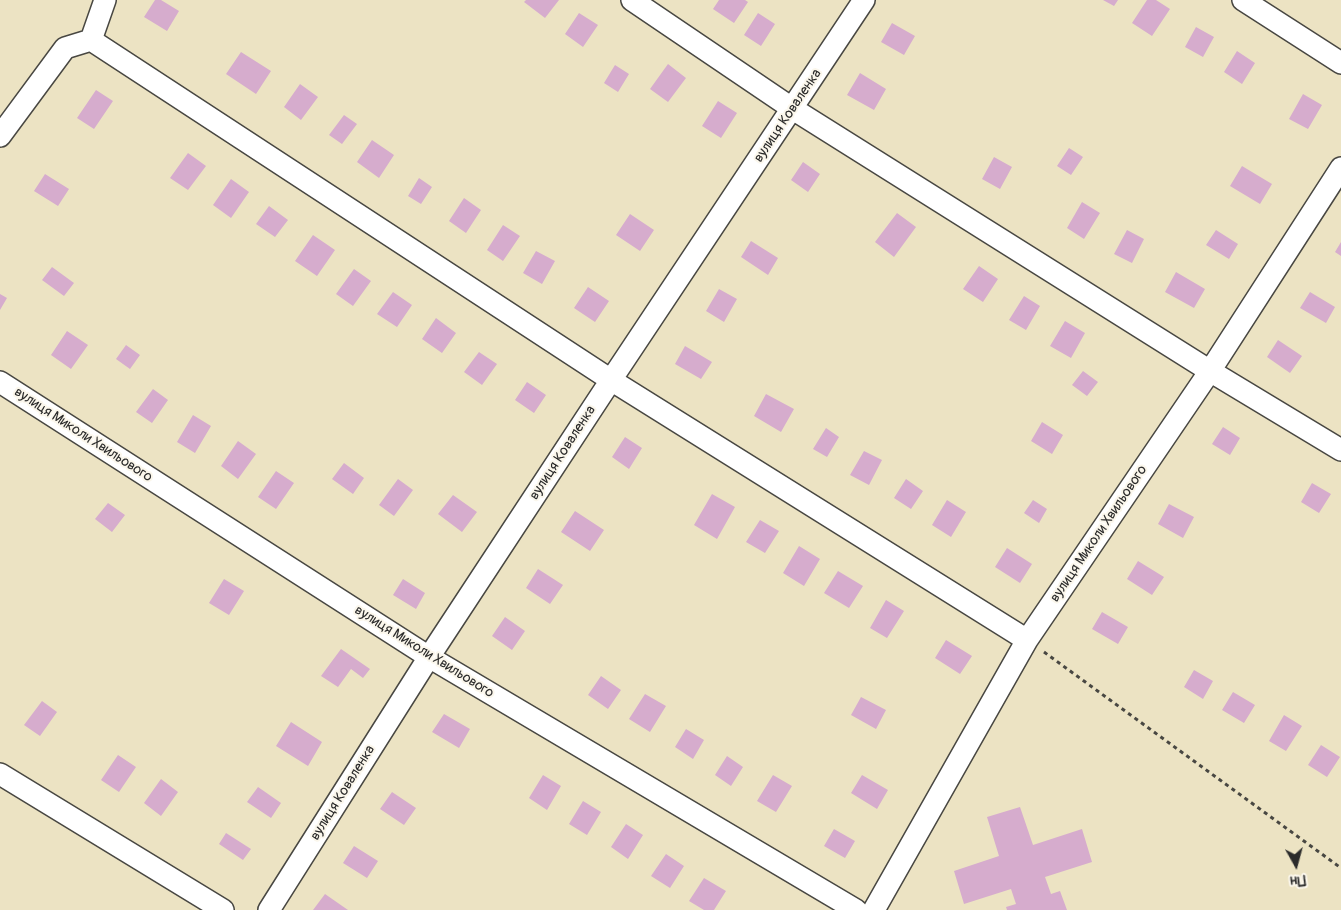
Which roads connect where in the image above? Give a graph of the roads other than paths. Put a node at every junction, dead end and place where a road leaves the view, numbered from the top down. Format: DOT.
graph roads {
  1 [pos="105,0"];
  2 [pos="632,0"];
  3 [pos="864,0"];
  4 [pos="1243,0"];
  5 [pos="91,40"];
  6 [pos="1341,63"];
  7 [pos="793,109"];
  8 [pos="0,136"];
  9 [pos="1341,168"];
  10 [pos="1210,370"];
  11 [pos="611,380"];
  12 [pos="0,382"];
  13 [pos="1341,450"];
  14 [pos="1028,640"];
  15 [pos="429,657"];
  16 [pos="0,774"];
  17 [pos="223,910"];
  18 [pos="269,910"];
  19 [pos="856,910"];
  20 [pos="874,910"];
  1 -- 5 [label="street"];
  2 -- 7 [label="street"];
  3 -- 7 [label="street, вулиця Коваленка"];
  4 -- 6 [label="street"];
  5 -- 8 [label="street"];
  5 -- 11 [label="street"];
  7 -- 10 [label="street"];
  7 -- 11 [label="street, вулиця Коваленка"];
  9 -- 10 [label="street, вулиця Миколи Хвильового"];
  10 -- 13 [label="street"];
  10 -- 14 [label="street, вулиця Миколи Хвильового"];
  11 -- 14 [label="street"];
  11 -- 15 [label="street, вулиця Коваленка"];
  12 -- 15 [label="street, вулиця Миколи Хвильового"];
  14 -- 20 [label="street, вулиця Миколи Хвильового"];
  15 -- 18 [label="street, вулиця Коваленка"];
  15 -- 19 [label="street, вулиця Миколи Хвильового"];
  16 -- 17 [label="street"];
}
